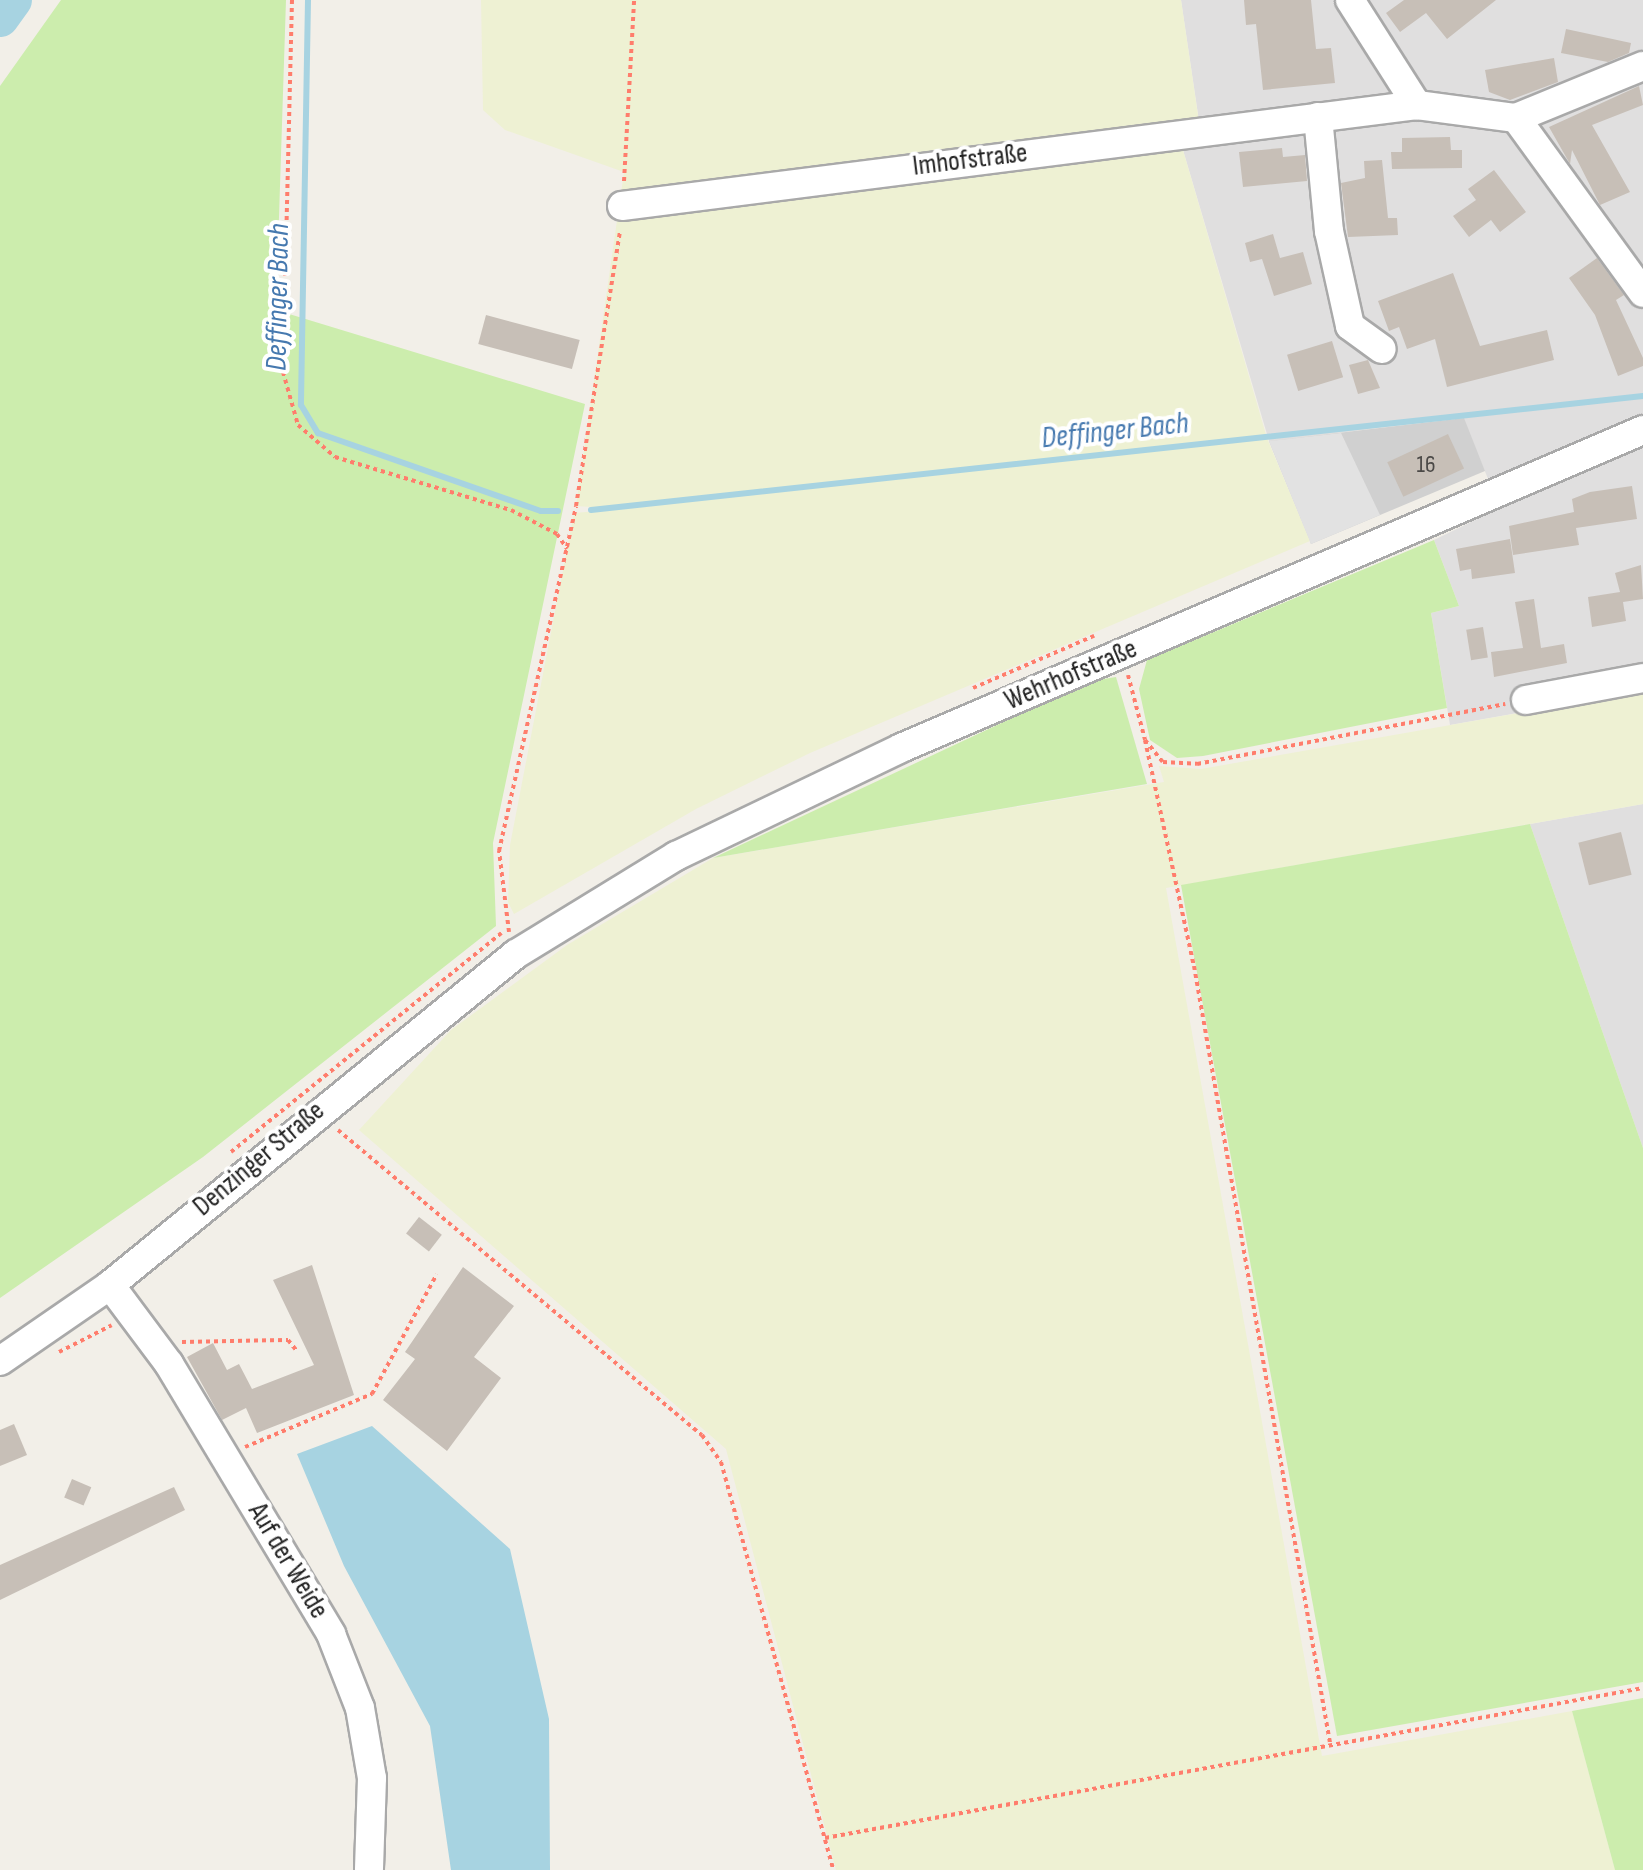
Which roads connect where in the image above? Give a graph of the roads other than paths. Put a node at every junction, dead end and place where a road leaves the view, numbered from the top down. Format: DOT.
graph roads {
  1 [pos="1350,0"];
  2 [pos="1643,66"];
  3 [pos="1417,105"];
  4 [pos="1318,117"];
  5 [pos="1516,118"];
  6 [pos="622,206"];
  7 [pos="1643,293"];
  8 [pos="1372,342"];
  9 [pos="1643,430"];
  10 [pos="1643,678"];
  11 [pos="1526,700"];
  12 [pos="516,954"];
  13 [pos="110,1285"];
  14 [pos="0,1361"];
  15 [pos="369,1870"];
  1 -- 3 [label="street"];
  2 -- 5 [label="street, Imhofstraße"];
  3 -- 4 [label="street, Imhofstraße"];
  3 -- 5 [label="street, Imhofstraße"];
  4 -- 6 [label="street, Imhofstraße"];
  4 -- 8 [label="street"];
  5 -- 7 [label="street"];
  9 -- 12 [label="street, Wehrhofstraße"];
  10 -- 11 [label="street"];
  12 -- 13 [label="street, Denzinger Straße"];
  13 -- 14 [label="street, Denzinger Straße"];
  13 -- 15 [label="street, Auf der Weide"];
}
